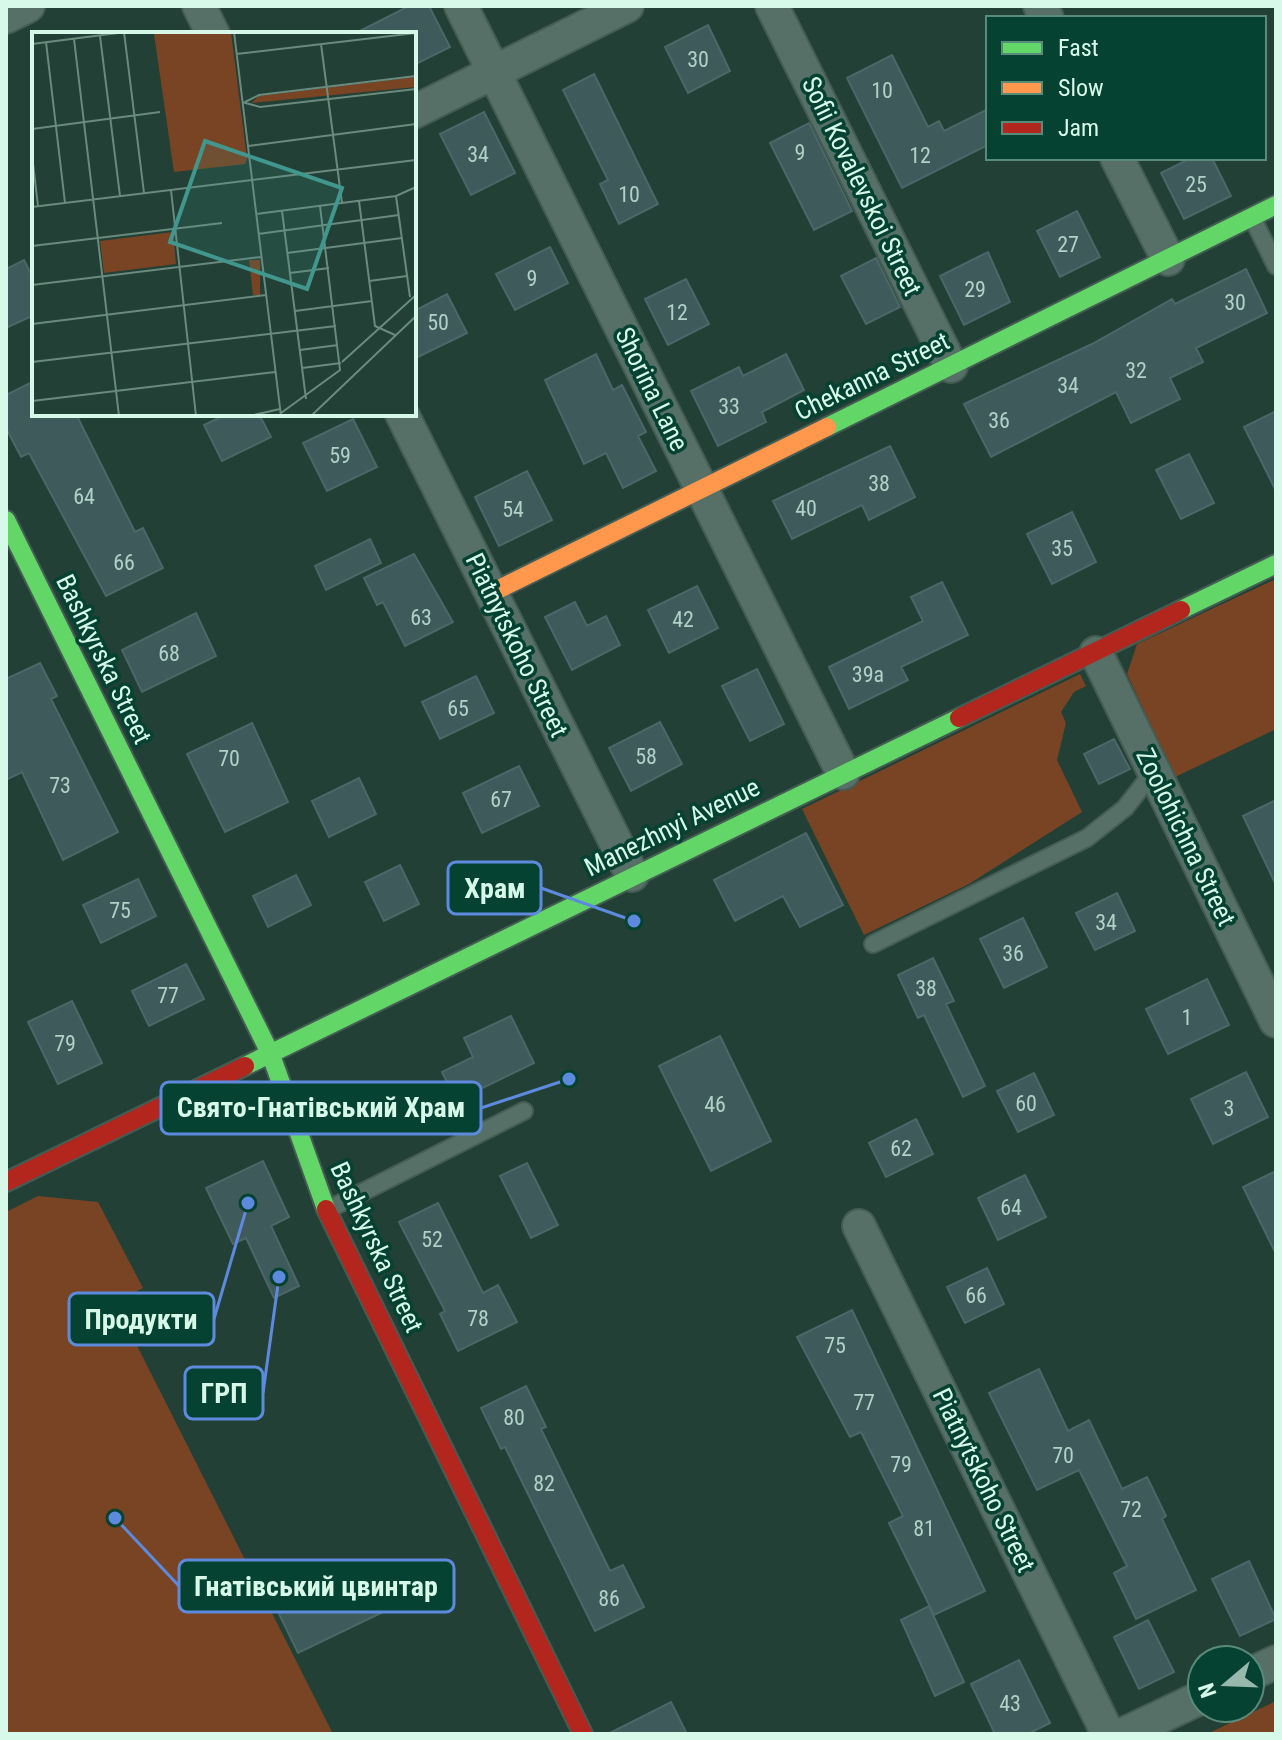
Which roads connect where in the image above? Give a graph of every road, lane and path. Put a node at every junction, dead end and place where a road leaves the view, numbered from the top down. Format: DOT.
graph roads {
  1 [pos="28,6"];
  2 [pos="199,6"];
  3 [pos="461,6"];
  4 [pos="627,6"];
  5 [pos="772,6"];
  6 [pos="6,17"];
  7 [pos="212,32"];
  8 [pos="494,72"];
  9 [pos="416,111"];
  10 [pos="1118,160"];
  11 [pos="1276,205"];
  12 [pos="1252,217"];
  13 [pos="1168,259"];
  14 [pos="1276,266"];
  15 [pos="951,366"];
  16 [pos="403,416"];
  17 [pos="702,489"];
  18 [pos="6,520"];
  19 [pos="1276,564"];
  20 [pos="491,593"];
  21 [pos="1096,653"];
  22 [pos="1154,771"];
  23 [pos="843,773"];
  24 [pos="632,875"];
  25 [pos="873,944"];
  26 [pos="1276,1021"];
  27 [pos="271,1055"];
  28 [pos="524,1111"];
  29 [pos="6,1182"];
  30 [pos="326,1210"];
  31 [pos="859,1226"];
  32 [pos="1186,1705"];
  33 [pos="583,1734"];
  34 [pos="1108,1734"];
  35 [pos="1124,1734"];
  1 -- 6 [label="street"];
  2 -- 7 [label="street"];
  3 -- 8 [label="street, Shorina Lane"];
  4 -- 8 [label="street"];
  5 -- 15 [label="street, Sofii Kovalevskoi Street"];
  8 -- 9 [label="street"];
  8 -- 17 [label="street, Shorina Lane"];
  10 -- 13 [label="street"];
  11 -- 12 [label="street, Chekanna Street"];
  12 -- 13 [label="street, Chekanna Street"];
  12 -- 14 [label="lane"];
  13 -- 15 [label="street, Chekanna Street"];
  15 -- 17 [label="street, Chekanna Street"];
  16 -- 20 [label="street, Piatnytskoho Street"];
  17 -- 20 [label="street, Chekanna Street"];
  17 -- 23 [label="street, Shorina Lane"];
  18 -- 27 [label="street, Bashkyrska Street"];
  19 -- 21 [label="street, Manezhnyi Avenue"];
  20 -- 24 [label="street, Piatnytskoho Street"];
  21 -- 22 [label="street, Zoolohichna Street"];
  21 -- 23 [label="street, Manezhnyi Avenue"];
  22 -- 25 [label="lane"];
  22 -- 26 [label="street, Zoolohichna Street"];
  23 -- 24 [label="street, Manezhnyi Avenue"];
  24 -- 27 [label="street, Manezhnyi Avenue"];
  27 -- 29 [label="street, Manezhnyi Avenue"];
  27 -- 30 [label="street, Bashkyrska Street"];
  28 -- 30 [label="lane"];
  30 -- 33 [label="street, Bashkyrska Street"];
  31 -- 34 [label="street, Piatnytskoho Street"];
  32 -- 35 [label="street"];
}
